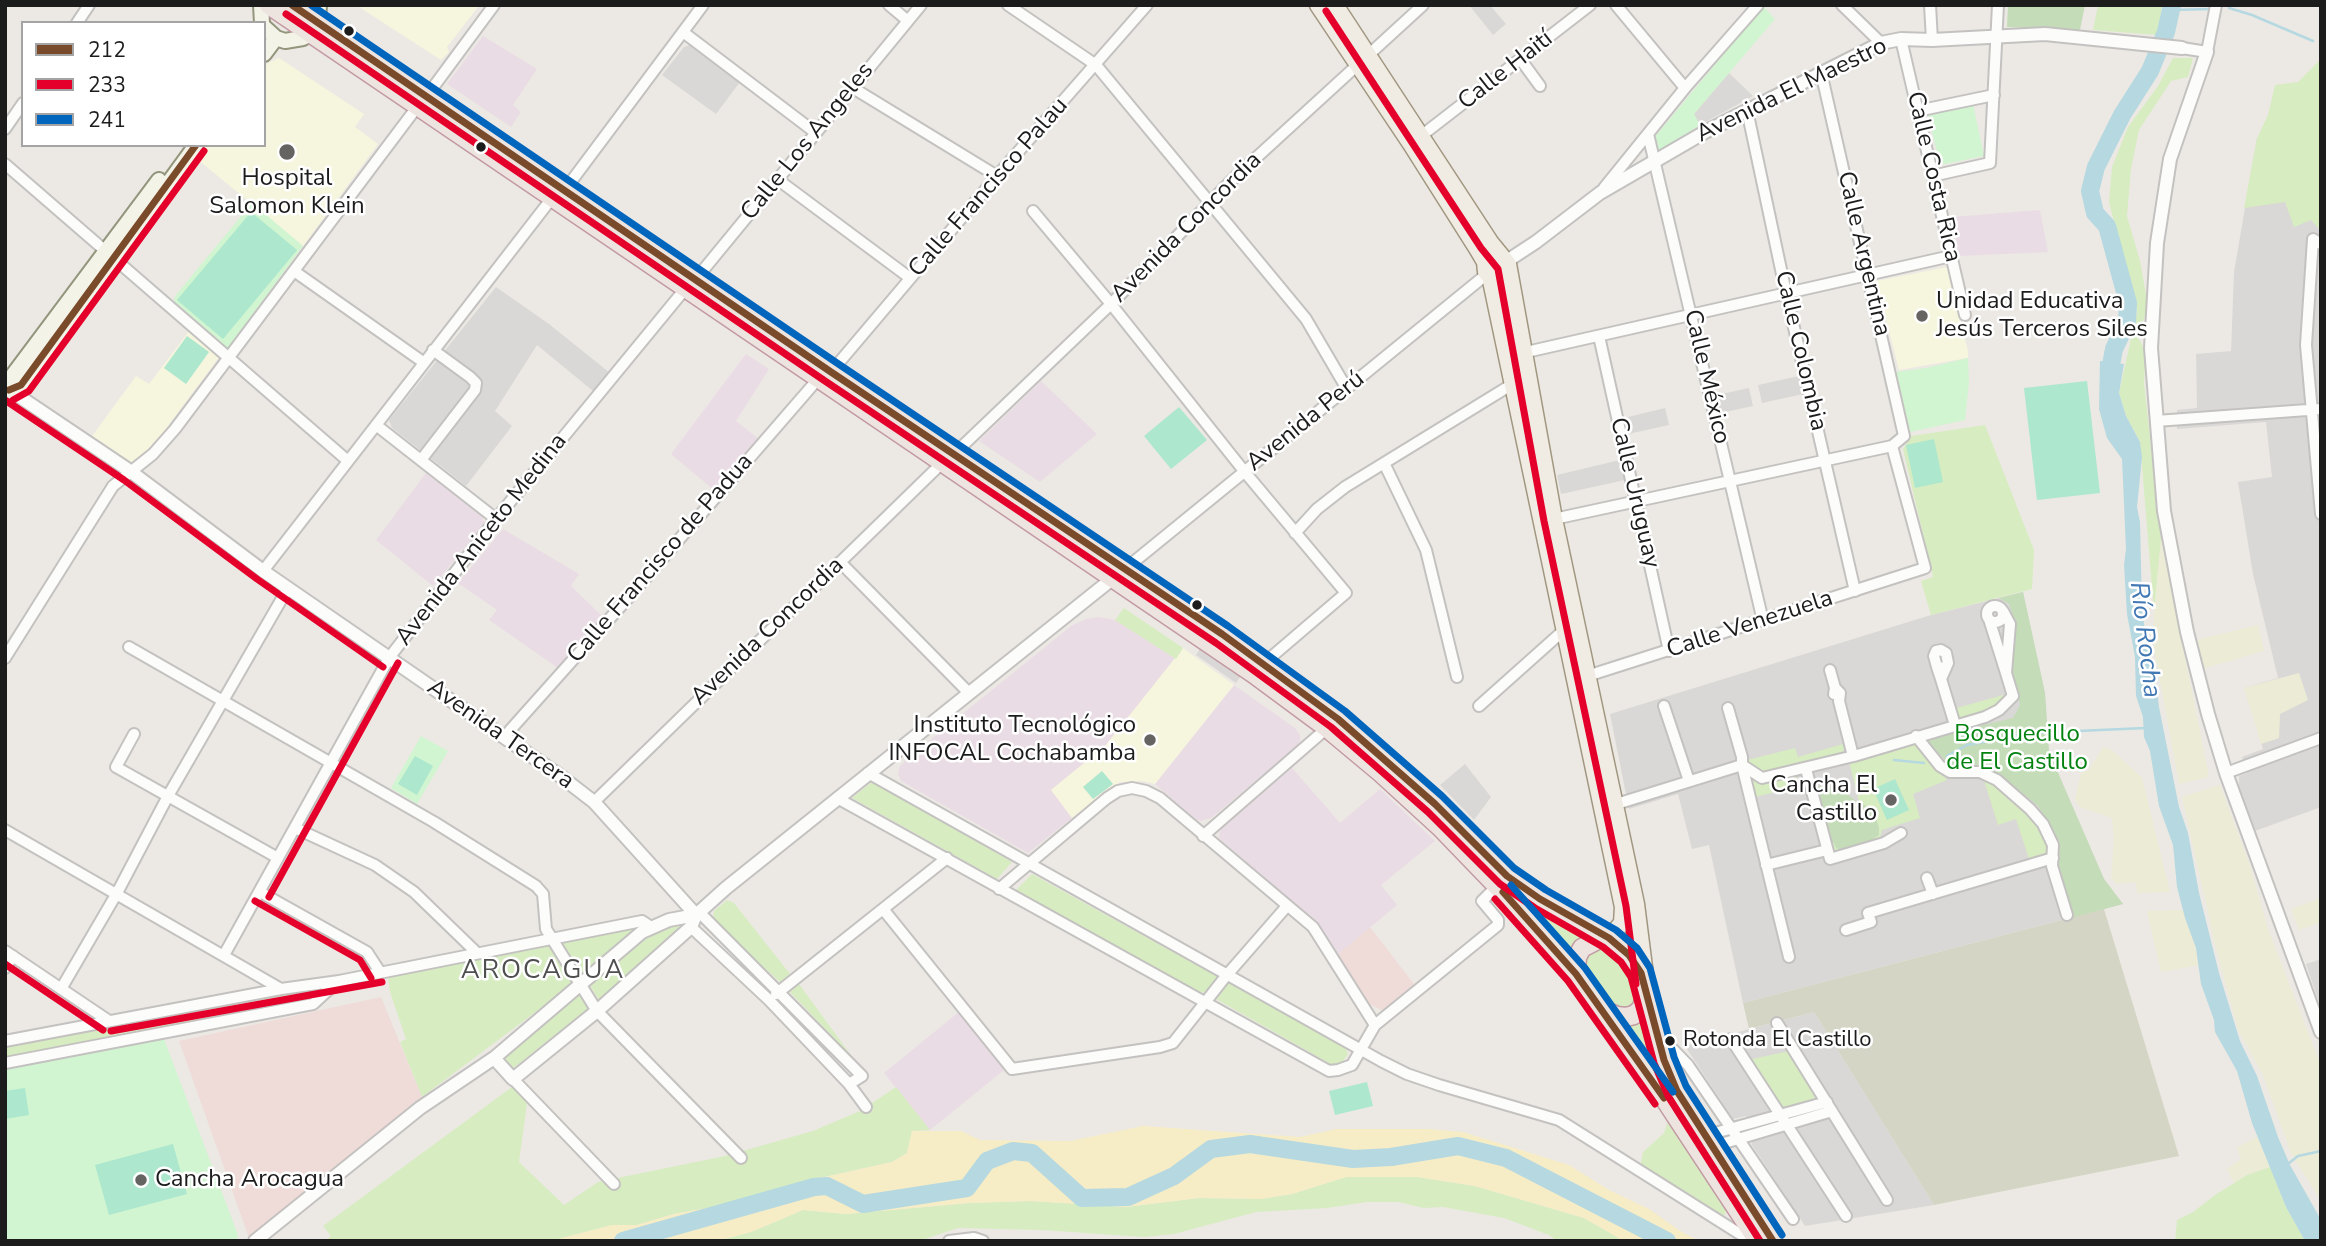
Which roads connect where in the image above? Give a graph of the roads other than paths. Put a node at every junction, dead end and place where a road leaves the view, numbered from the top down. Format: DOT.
graph roads {
  1 [pos="89,5"];
  2 [pos="269,5"];
  3 [pos="292,5"];
  4 [pos="494,5"];
  5 [pos="703,5"];
  6 [pos="889,5"];
  7 [pos="921,5"];
  8 [pos="1008,5"];
  9 [pos="1147,5"];
  10 [pos="1318,5"];
  11 [pos="1335,5"];
  12 [pos="1423,5"];
  13 [pos="1590,5"];
  14 [pos="1616,5"];
  15 [pos="1758,5"];
  16 [pos="1842,5"];
  17 [pos="1930,5"];
  18 [pos="1998,5"];
  19 [pos="2216,5"];
  20 [pos="78,21"];
  21 [pos="316,21"];
  22 [pos="908,21"];
  23 [pos="267,32"];
  24 [pos="683,32"];
  25 [pos="1996,37"];
  26 [pos="1901,39"];
  27 [pos="1933,40"];
  28 [pos="1881,43"];
  29 [pos="2182,48"];
  30 [pos="2207,52"];
  31 [pos="1363,60"];
  32 [pos="1521,60"];
  33 [pos="1096,65"];
  34 [pos="1821,72"];
  35 [pos="1540,86"];
  36 [pos="853,88"];
  37 [pos="1685,88"];
  38 [pos="1994,95"];
  39 [pos="422,102"];
  40 [pos="21,106"];
  41 [pos="1747,110"];
  42 [pos="1917,111"];
  43 [pos="5,128"];
  44 [pos="816,133"];
  45 [pos="1648,134"];
  46 [pos="1421,136"];
  47 [pos="184,147"];
  48 [pos="194,147"];
  49 [pos="1655,162"];
  50 [pos="5,164"];
  51 [pos="997,176"];
  52 [pos="1932,176"];
  53 [pos="777,180"];
  54 [pos="1600,193"];
  55 [pos="558,194"];
  56 [pos="1210,202"];
  57 [pos="1033,211"];
  58 [pos="2321,244"];
  59 [pos="110,254"];
  60 [pos="1951,256"];
  61 [pos="1496,266"];
  62 [pos="294,271"];
  63 [pos="1868,274"];
  64 [pos="910,278"];
  65 [pos="690,284"];
  66 [pos="1786,293"];
  67 [pos="1111,304"];
  68 [pos="1692,314"];
  69 [pos="1965,316"];
  70 [pos="1599,336"];
  71 [pos="433,350"];
  72 [pos="1522,353"];
  73 [pos="229,358"];
  74 [pos="423,362"];
  75 [pos="824,376"];
  76 [pos="1511,385"];
  77 [pos="1346,389"];
  78 [pos="6,391"];
  79 [pos="2316,409"];
  80 [pos="2156,421"];
  81 [pos="376,425"];
  82 [pos="1892,446"];
  83 [pos="948,458"];
  84 [pos="1825,459"];
  85 [pos="421,460"];
  86 [pos="348,461"];
  87 [pos="1384,463"];
  88 [pos="130,471"];
  89 [pos="1244,471"];
  90 [pos="1729,481"];
  91 [pos="1636,500"];
  92 [pos="2321,514"];
  93 [pos="496,519"];
  94 [pos="1554,519"];
  95 [pos="1295,533"];
  96 [pos="840,562"];
  97 [pos="263,571"];
  98 [pos="1119,574"];
  99 [pos="288,588"];
  100 [pos="1855,591"];
  101 [pos="1763,621"];
  102 [pos="1563,631"];
  103 [pos="129,647"];
  104 [pos="1669,650"];
  105 [pos="5,658"];
  106 [pos="389,658"];
  107 [pos="1263,664"];
  108 [pos="1941,667"];
  109 [pos="1830,670"];
  110 [pos="2006,673"];
  111 [pos="1457,677"];
  112 [pos="1581,678"];
  113 [pos="970,693"];
  114 [pos="223,702"];
  115 [pos="1479,706"];
  116 [pos="1664,706"];
  117 [pos="1728,708"];
  118 [pos="1955,725"];
  119 [pos="1327,728"];
  120 [pos="134,734"];
  121 [pos="1916,736"];
  122 [pos="504,737"];
  123 [pos="2321,738"];
  124 [pos="1853,756"];
  125 [pos="331,765"];
  126 [pos="1742,765"];
  127 [pos="1806,769"];
  128 [pos="127,773"];
  129 [pos="867,773"];
  130 [pos="2226,773"];
  131 [pos="116,778"];
  132 [pos="1689,781"];
  133 [pos="168,796"];
  134 [pos="838,798"];
  135 [pos="594,802"];
  136 [pos="1609,806"];
  137 [pos="295,828"];
  138 [pos="5,830"];
  139 [pos="1901,833"];
  140 [pos="1203,836"];
  141 [pos="1827,850"];
  142 [pos="2053,858"];
  143 [pos="278,859"];
  144 [pos="947,859"];
  145 [pos="1026,864"];
  146 [pos="1766,865"];
  147 [pos="1927,878"];
  148 [pos="1497,886"];
  149 [pos="999,889"];
  150 [pos="117,892"];
  151 [pos="260,892"];
  152 [pos="1933,894"];
  153 [pos="1287,906"];
  154 [pos="1630,906"];
  155 [pos="883,909"];
  156 [pos="2067,915"];
  157 [pos="696,918"];
  158 [pos="650,928"];
  159 [pos="1846,930"];
  160 [pos="1607,937"];
  161 [pos="552,938"];
  162 [pos="476,952"];
  163 [pos="9,953"];
  164 [pos="224,956"];
  165 [pos="1789,957"];
  166 [pos="5,968"];
  167 [pos="380,972"];
  168 [pos="1576,974"];
  169 [pos="1226,976"];
  170 [pos="339,981"];
  171 [pos="581,984"];
  172 [pos="61,989"];
  173 [pos="281,989"];
  174 [pos="780,991"];
  175 [pos="1647,991"];
  176 [pos="769,1000"];
  177 [pos="1206,1001"];
  178 [pos="1603,1010"];
  179 [pos="597,1011"];
  180 [pos="109,1021"];
  181 [pos="1777,1023"];
  182 [pos="1375,1026"];
  183 [pos="2321,1032"];
  184 [pos="1658,1033"];
  185 [pos="1731,1039"];
  186 [pos="5,1041"];
  187 [pos="1362,1050"];
  188 [pos="494,1058"];
  189 [pos="5,1063"];
  190 [pos="513,1079"];
  191 [pos="849,1084"];
  192 [pos="866,1107"];
  193 [pos="1830,1107"];
  194 [pos="1784,1120"];
  195 [pos="1731,1128"];
  196 [pos="1739,1140"];
  197 [pos="1708,1142"];
  198 [pos="741,1158"];
  199 [pos="614,1184"];
  200 [pos="1887,1200"];
  201 [pos="1846,1216"];
  202 [pos="1793,1219"];
  203 [pos="1756,1238"];
  204 [pos="982,1240"];
  205 [pos="255,1241"];
  206 [pos="949,1241"];
  207 [pos="1773,1241"];
  1 -- 20 [label="street"];
  2 -- 21 [label="highway"];
  3 -- 21 [label="highway"];
  4 -- 39 [label="street"];
  5 -- 24 [label="street"];
  6 -- 22 [label="street"];
  7 -- 22 [label="street, Calle Los Angeles"];
  8 -- 33 [label="street"];
  9 -- 33 [label="street, Calle Francisco Palau"];
  10 -- 31 [label="main road"];
  11 -- 31 [label="main road"];
  12 -- 31 [label="street, Avenida Concordia"];
  13 -- 32 [label="street, Calle Haití"];
  14 -- 37 [label="street"];
  15 -- 37 [label="street, Avenida Perú"];
  16 -- 28 [label="street"];
  17 -- 27 [label="street"];
  18 -- 25 [label="street"];
  19 -- 30 [label="street"];
  21 -- 23 [label="main road"];
  21 -- 39 [label="highway"];
  22 -- 36 [label="street, Calle Los Angeles"];
  24 -- 44 [label="street"];
  24 -- 55 [label="street"];
  25 -- 27 [label="street, Avenida El Maestro"];
  25 -- 29 [label="street, Avenida El Maestro"];
  25 -- 38 [label="street"];
  26 -- 27 [label="street, Avenida El Maestro"];
  26 -- 28 [label="street, Avenida El Maestro"];
  26 -- 42 [label="street, Calle Costa Rica"];
  28 -- 34 [label="street, Avenida El Maestro"];
  29 -- 30 [label="street, Avenida El Maestro"];
  30 -- 80 [label="street"];
  31 -- 46 [label="main road"];
  31 -- 56 [label="street, Avenida Concordia"];
  31 -- 61 [label="main road"];
  32 -- 35 [label="street"];
  32 -- 46 [label="street, Calle Haití"];
  33 -- 51 [label="street, Calle Francisco Palau"];
  33 -- 56 [label="street"];
  34 -- 41 [label="street, Avenida El Maestro"];
  34 -- 63 [label="street, Calle Argentina"];
  36 -- 44 [label="street, Calle Los Angeles"];
  36 -- 51 [label="street"];
  37 -- 45 [label="street, Avenida Perú"];
  38 -- 42 [label="street"];
  38 -- 52 [label="street"];
  39 -- 55 [label="highway"];
  39 -- 62 [label="street"];
  40 -- 43 [label="street"];
  41 -- 49 [label="street, Avenida El Maestro"];
  41 -- 66 [label="street, Calle Colombia"];
  42 -- 52 [label="street, Calle Costa Rica"];
  44 -- 53 [label="street, Calle Los Angeles"];
  45 -- 49 [label="street, Calle México"];
  45 -- 54 [label="street, Avenida Perú"];
  46 -- 61 [label="main road"];
  47 -- 59 [label="main road"];
  48 -- 59 [label="main road"];
  49 -- 54 [label="street, Avenida El Maestro"];
  49 -- 68 [label="street, Calle México"];
  50 -- 59 [label="street"];
  51 -- 64 [label="street, Calle Francisco Palau"];
  52 -- 60 [label="street, Calle Costa Rica"];
  53 -- 64 [label="street"];
  53 -- 65 [label="street, Calle Los Angeles"];
  54 -- 61 [label="street, Avenida Perú"];
  55 -- 65 [label="highway"];
  55 -- 71 [label="street"];
  56 -- 67 [label="street, Avenida Concordia"];
  56 -- 77 [label="street"];
  57 -- 67 [label="street"];
  58 -- 79 [label="street"];
  59 -- 73 [label="street"];
  59 -- 78 [label="main road"];
  60 -- 63 [label="street"];
  60 -- 69 [label="street, Calle Costa Rica"];
  61 -- 72 [label="main road"];
  61 -- 76 [label="main road"];
  61 -- 77 [label="street, Avenida Perú"];
  62 -- 73 [label="street"];
  62 -- 74 [label="street"];
  63 -- 66 [label="street"];
  63 -- 82 [label="street, Calle Argentina"];
  64 -- 75 [label="street, Calle Francisco Palau"];
  65 -- 75 [label="highway"];
  65 -- 93 [label="street, Avenida Aniceto Medina"];
  66 -- 68 [label="street"];
  66 -- 84 [label="street, Calle Colombia"];
  67 -- 83 [label="street, Avenida Concordia"];
  67 -- 89 [label="street"];
  68 -- 70 [label="street"];
  68 -- 90 [label="street, Calle México"];
  70 -- 72 [label="street"];
  70 -- 91 [label="street, Calle Uruguay"];
  71 -- 74 [label="street"];
  71 -- 85 [label="street"];
  72 -- 94 [label="main road"];
  73 -- 86 [label="street"];
  73 -- 88 [label="street"];
  74 -- 81 [label="street"];
  75 -- 83 [label="highway"];
  75 -- 122 [label="street, Calle Francisco de Padua"];
  76 -- 87 [label="street"];
  76 -- 102 [label="main road"];
  77 -- 89 [label="street, Avenida Perú"];
  78 -- 88 [label="street, Avenida Tercera"];
  79 -- 80 [label="street"];
  79 -- 92 [label="street"];
  80 -- 130 [label="street"];
  81 -- 85 [label="street"];
  81 -- 86 [label="street"];
  82 -- 84 [label="street"];
  82 -- 100 [label="street, Calle Venezuela"];
  83 -- 96 [label="street, Avenida Concordia"];
  83 -- 98 [label="highway"];
  84 -- 90 [label="street"];
  84 -- 100 [label="street, Calle Colombia"];
  85 -- 93 [label="street"];
  86 -- 97 [label="street"];
  87 -- 95 [label="street"];
  87 -- 111 [label="street"];
  88 -- 97 [label="street, Avenida Tercera"];
  88 -- 105 [label="street"];
  89 -- 95 [label="street"];
  89 -- 98 [label="street, Avenida Perú"];
  90 -- 91 [label="street"];
  90 -- 101 [label="street, Calle México"];
  91 -- 94 [label="street"];
  91 -- 104 [label="street, Calle Uruguay"];
  93 -- 106 [label="street, Avenida Aniceto Medina"];
  94 -- 112 [label="main road"];
  95 -- 107 [label="street"];
  96 -- 113 [label="street"];
  96 -- 135 [label="street, Avenida Concordia"];
  97 -- 99 [label="street, Avenida Tercera"];
  98 -- 107 [label="highway"];
  98 -- 113 [label="street"];
  98 -- 119 [label="highway"];
  99 -- 106 [label="street, Avenida Tercera"];
  99 -- 114 [label="street"];
  100 -- 101 [label="street, Calle Venezuela"];
  101 -- 104 [label="street, Calle Venezuela"];
  102 -- 112 [label="main road"];
  102 -- 115 [label="street"];
  103 -- 114 [label="street"];
  104 -- 112 [label="street, Calle Venezuela"];
  106 -- 122 [label="street, Avenida Tercera"];
  106 -- 125 [label="street, Avenida Aniceto Medina"];
  107 -- 160 [label="highway"];
  108 -- 118 [label="street"];
  109 -- 124 [label="street"];
  110 -- 110 [label="street"];
  110 -- 118 [label="street"];
  112 -- 136 [label="main road"];
  113 -- 129 [label="street"];
  114 -- 125 [label="street"];
  114 -- 133 [label="street"];
  116 -- 132 [label="street"];
  117 -- 126 [label="street"];
  118 -- 121 [label="street"];
  119 -- 140 [label="street"];
  119 -- 148 [label="highway"];
  120 -- 128 [label="street"];
  121 -- 124 [label="street"];
  121 -- 142 [label="street"];
  122 -- 135 [label="street, Avenida Tercera"];
  123 -- 130 [label="street"];
  124 -- 127 [label="street"];
  125 -- 137 [label="street, Avenida Aniceto Medina"];
  125 -- 161 [label="street"];
  126 -- 127 [label="street"];
  126 -- 132 [label="street"];
  126 -- 146 [label="street"];
  127 -- 141 [label="street"];
  128 -- 131 [label="street"];
  128 -- 133 [label="street"];
  129 -- 134 [label="street"];
  129 -- 145 [label="street"];
  130 -- 183 [label="street"];
  132 -- 136 [label="street"];
  133 -- 143 [label="street"];
  133 -- 150 [label="street"];
  134 -- 144 [label="street"];
  134 -- 157 [label="street"];
  135 -- 157 [label="street, Avenida Tercera"];
  136 -- 154 [label="main road"];
  137 -- 143 [label="street, Avenida Aniceto Medina"];
  137 -- 162 [label="street"];
  138 -- 150 [label="street"];
  139 -- 141 [label="street"];
  140 -- 145 [label="street"];
  140 -- 153 [label="street"];
  141 -- 146 [label="street"];
  142 -- 152 [label="street"];
  142 -- 156 [label="street"];
  143 -- 151 [label="street, Avenida Aniceto Medina"];
  144 -- 149 [label="street"];
  144 -- 155 [label="street"];
  145 -- 149 [label="street"];
  145 -- 169 [label="street"];
  146 -- 165 [label="street"];
  147 -- 152 [label="street"];
  148 -- 168 [label="highway"];
  148 -- 182 [label="street"];
  149 -- 177 [label="street"];
  150 -- 164 [label="street"];
  150 -- 172 [label="street"];
  151 -- 164 [label="street, Avenida Aniceto Medina"];
  151 -- 167 [label="street"];
  152 -- 159 [label="street"];
  153 -- 169 [label="street"];
  153 -- 182 [label="street"];
  154 -- 160 [label="main road"];
  154 -- 175 [label="main road"];
  155 -- 174 [label="street"];
  155 -- 177 [label="street"];
  157 -- 158 [label="street"];
  157 -- 174 [label="street, Avenida Tercera"];
  157 -- 176 [label="street, Avenida Tercera"];
  157 -- 179 [label="street"];
  158 -- 161 [label="street"];
  158 -- 171 [label="street"];
  160 -- 168 [label="highway"];
  160 -- 175 [label="highway"];
  161 -- 162 [label="street"];
  161 -- 171 [label="street"];
  162 -- 167 [label="street"];
  163 -- 166 [label="street"];
  163 -- 172 [label="street"];
  164 -- 173 [label="street"];
  167 -- 170 [label="street"];
  168 -- 178 [label="highway"];
  169 -- 177 [label="street"];
  169 -- 187 [label="street"];
  170 -- 173 [label="street"];
  170 -- 189 [label="street"];
  171 -- 179 [label="street"];
  171 -- 188 [label="street"];
  172 -- 180 [label="street"];
  173 -- 180 [label="street"];
  174 -- 176 [label="street"];
  174 -- 191 [label="street, Avenida Tercera"];
  175 -- 178 [label="highway"];
  175 -- 184 [label="highway"];
  176 -- 191 [label="street, Avenida Tercera"];
  177 -- 187 [label="street"];
  178 -- 203 [label="highway"];
  179 -- 190 [label="street"];
  179 -- 198 [label="street"];
  180 -- 186 [label="street"];
  181 -- 193 [label="street"];
  182 -- 187 [label="street"];
  184 -- 195 [label="street"];
  184 -- 197 [label="highway"];
  185 -- 194 [label="street"];
  187 -- 203 [label="street"];
  188 -- 190 [label="street"];
  188 -- 205 [label="street"];
  190 -- 199 [label="street"];
  191 -- 192 [label="street, Avenida Tercera"];
  193 -- 194 [label="street"];
  193 -- 200 [label="street"];
  194 -- 195 [label="street"];
  194 -- 196 [label="street"];
  194 -- 201 [label="street"];
  195 -- 196 [label="street"];
  195 -- 197 [label="street"];
  196 -- 197 [label="street"];
  196 -- 202 [label="street"];
  197 -- 207 [label="highway"];
  204 -- 206 [label="street"];
}
